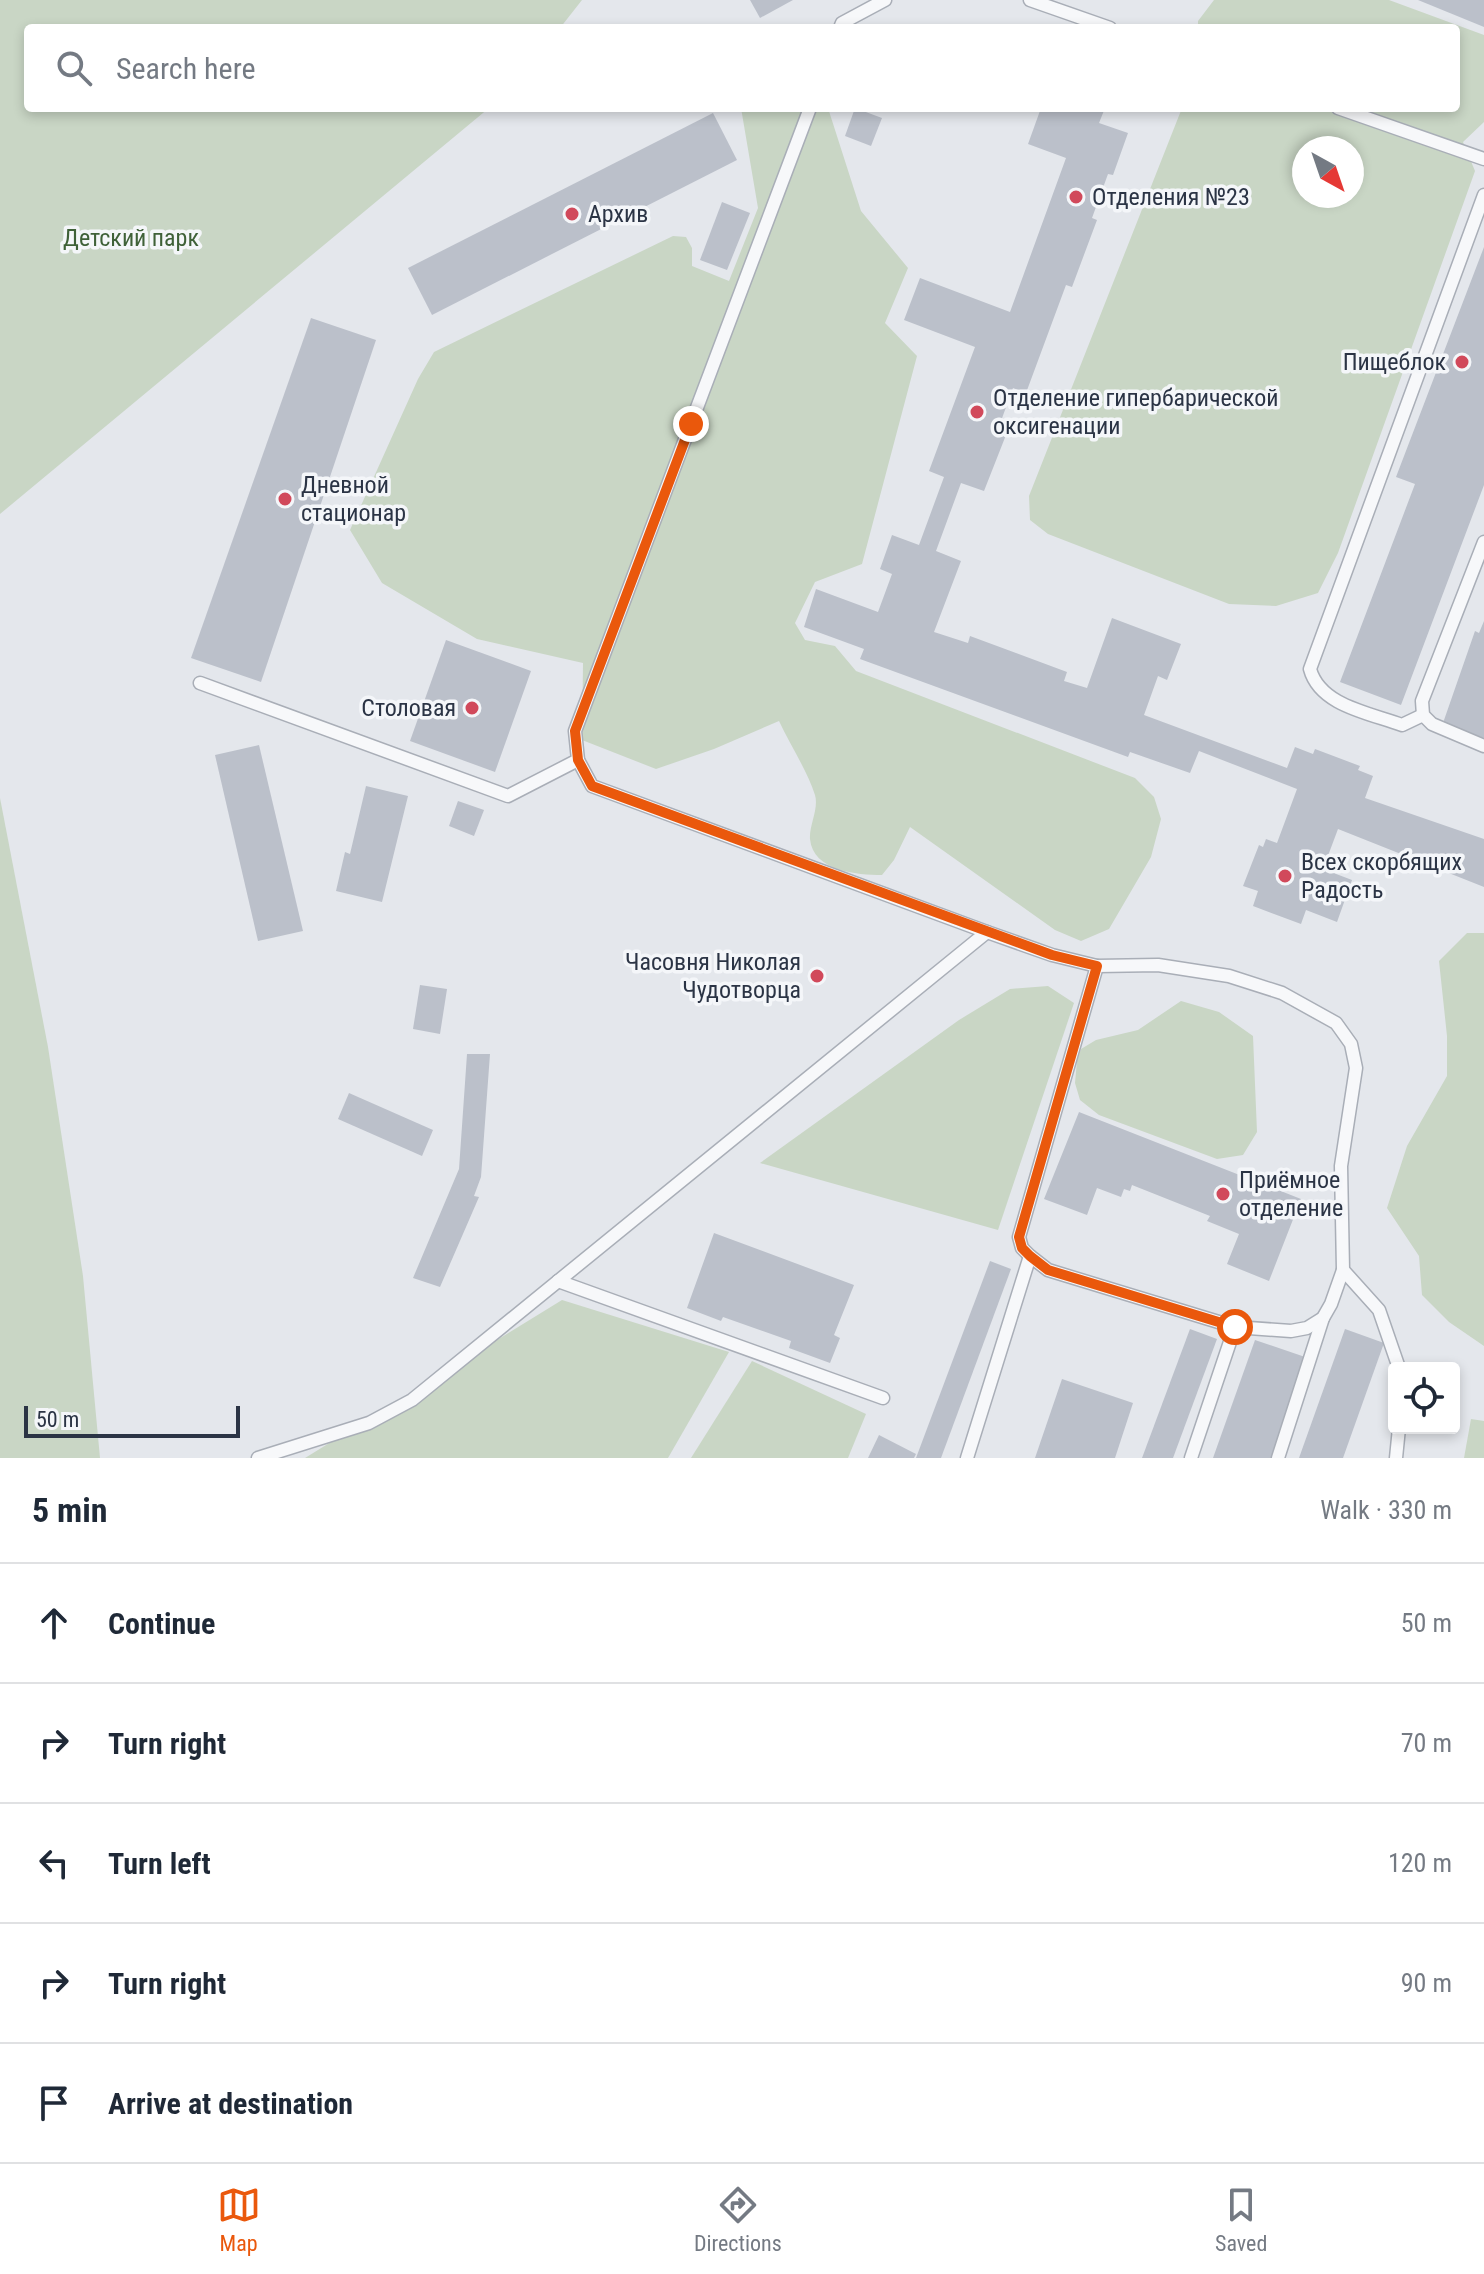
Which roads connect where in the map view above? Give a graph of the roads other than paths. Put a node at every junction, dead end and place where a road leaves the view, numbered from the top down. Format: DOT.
graph roads {
  1 [pos="885,0"];
  2 [pos="1030,0"];
  3 [pos="842,24"];
  4 [pos="1099,24"];
  5 [pos="808,112"];
  6 [pos="1349,112"];
  7 [pos="1484,159"];
  8 [pos="1484,195"];
  9 [pos="1484,542"];
  10 [pos="200,683"];
  11 [pos="1423,715"];
  12 [pos="1484,746"];
  13 [pos="578,760"];
  14 [pos="987,932"];
  15 [pos="1097,966"];
  16 [pos="1030,1256"];
  17 [pos="1343,1270"];
  18 [pos="558,1281"];
  19 [pos="1323,1318"];
  20 [pos="1235,1327"];
  21 [pos="1397,1362"];
  22 [pos="883,1398"];
  23 [pos="1398,1434"];
  24 [pos="258,1458"];
  25 [pos="967,1458"];
  26 [pos="1191,1458"];
  27 [pos="1278,1458"];
  28 [pos="1396,1458"];
  1 -- 3 [label="lane"];
  2 -- 4 [label="lane"];
  5 -- 13 [label="lane"];
  6 -- 7 [label="lane"];
  8 -- 11 [label="lane"];
  9 -- 11 [label="lane"];
  10 -- 13 [label="lane"];
  11 -- 12 [label="lane"];
  13 -- 14 [label="lane"];
  14 -- 15 [label="lane"];
  14 -- 18 [label="lane"];
  15 -- 16 [label="lane"];
  15 -- 17 [label="lane"];
  16 -- 20 [label="lane"];
  16 -- 25 [label="lane"];
  17 -- 19 [label="lane"];
  17 -- 21 [label="lane"];
  18 -- 22 [label="lane"];
  18 -- 24 [label="lane"];
  19 -- 20 [label="lane"];
  19 -- 27 [label="lane"];
  20 -- 26 [label="lane"];
  23 -- 28 [label="lane"];
}
